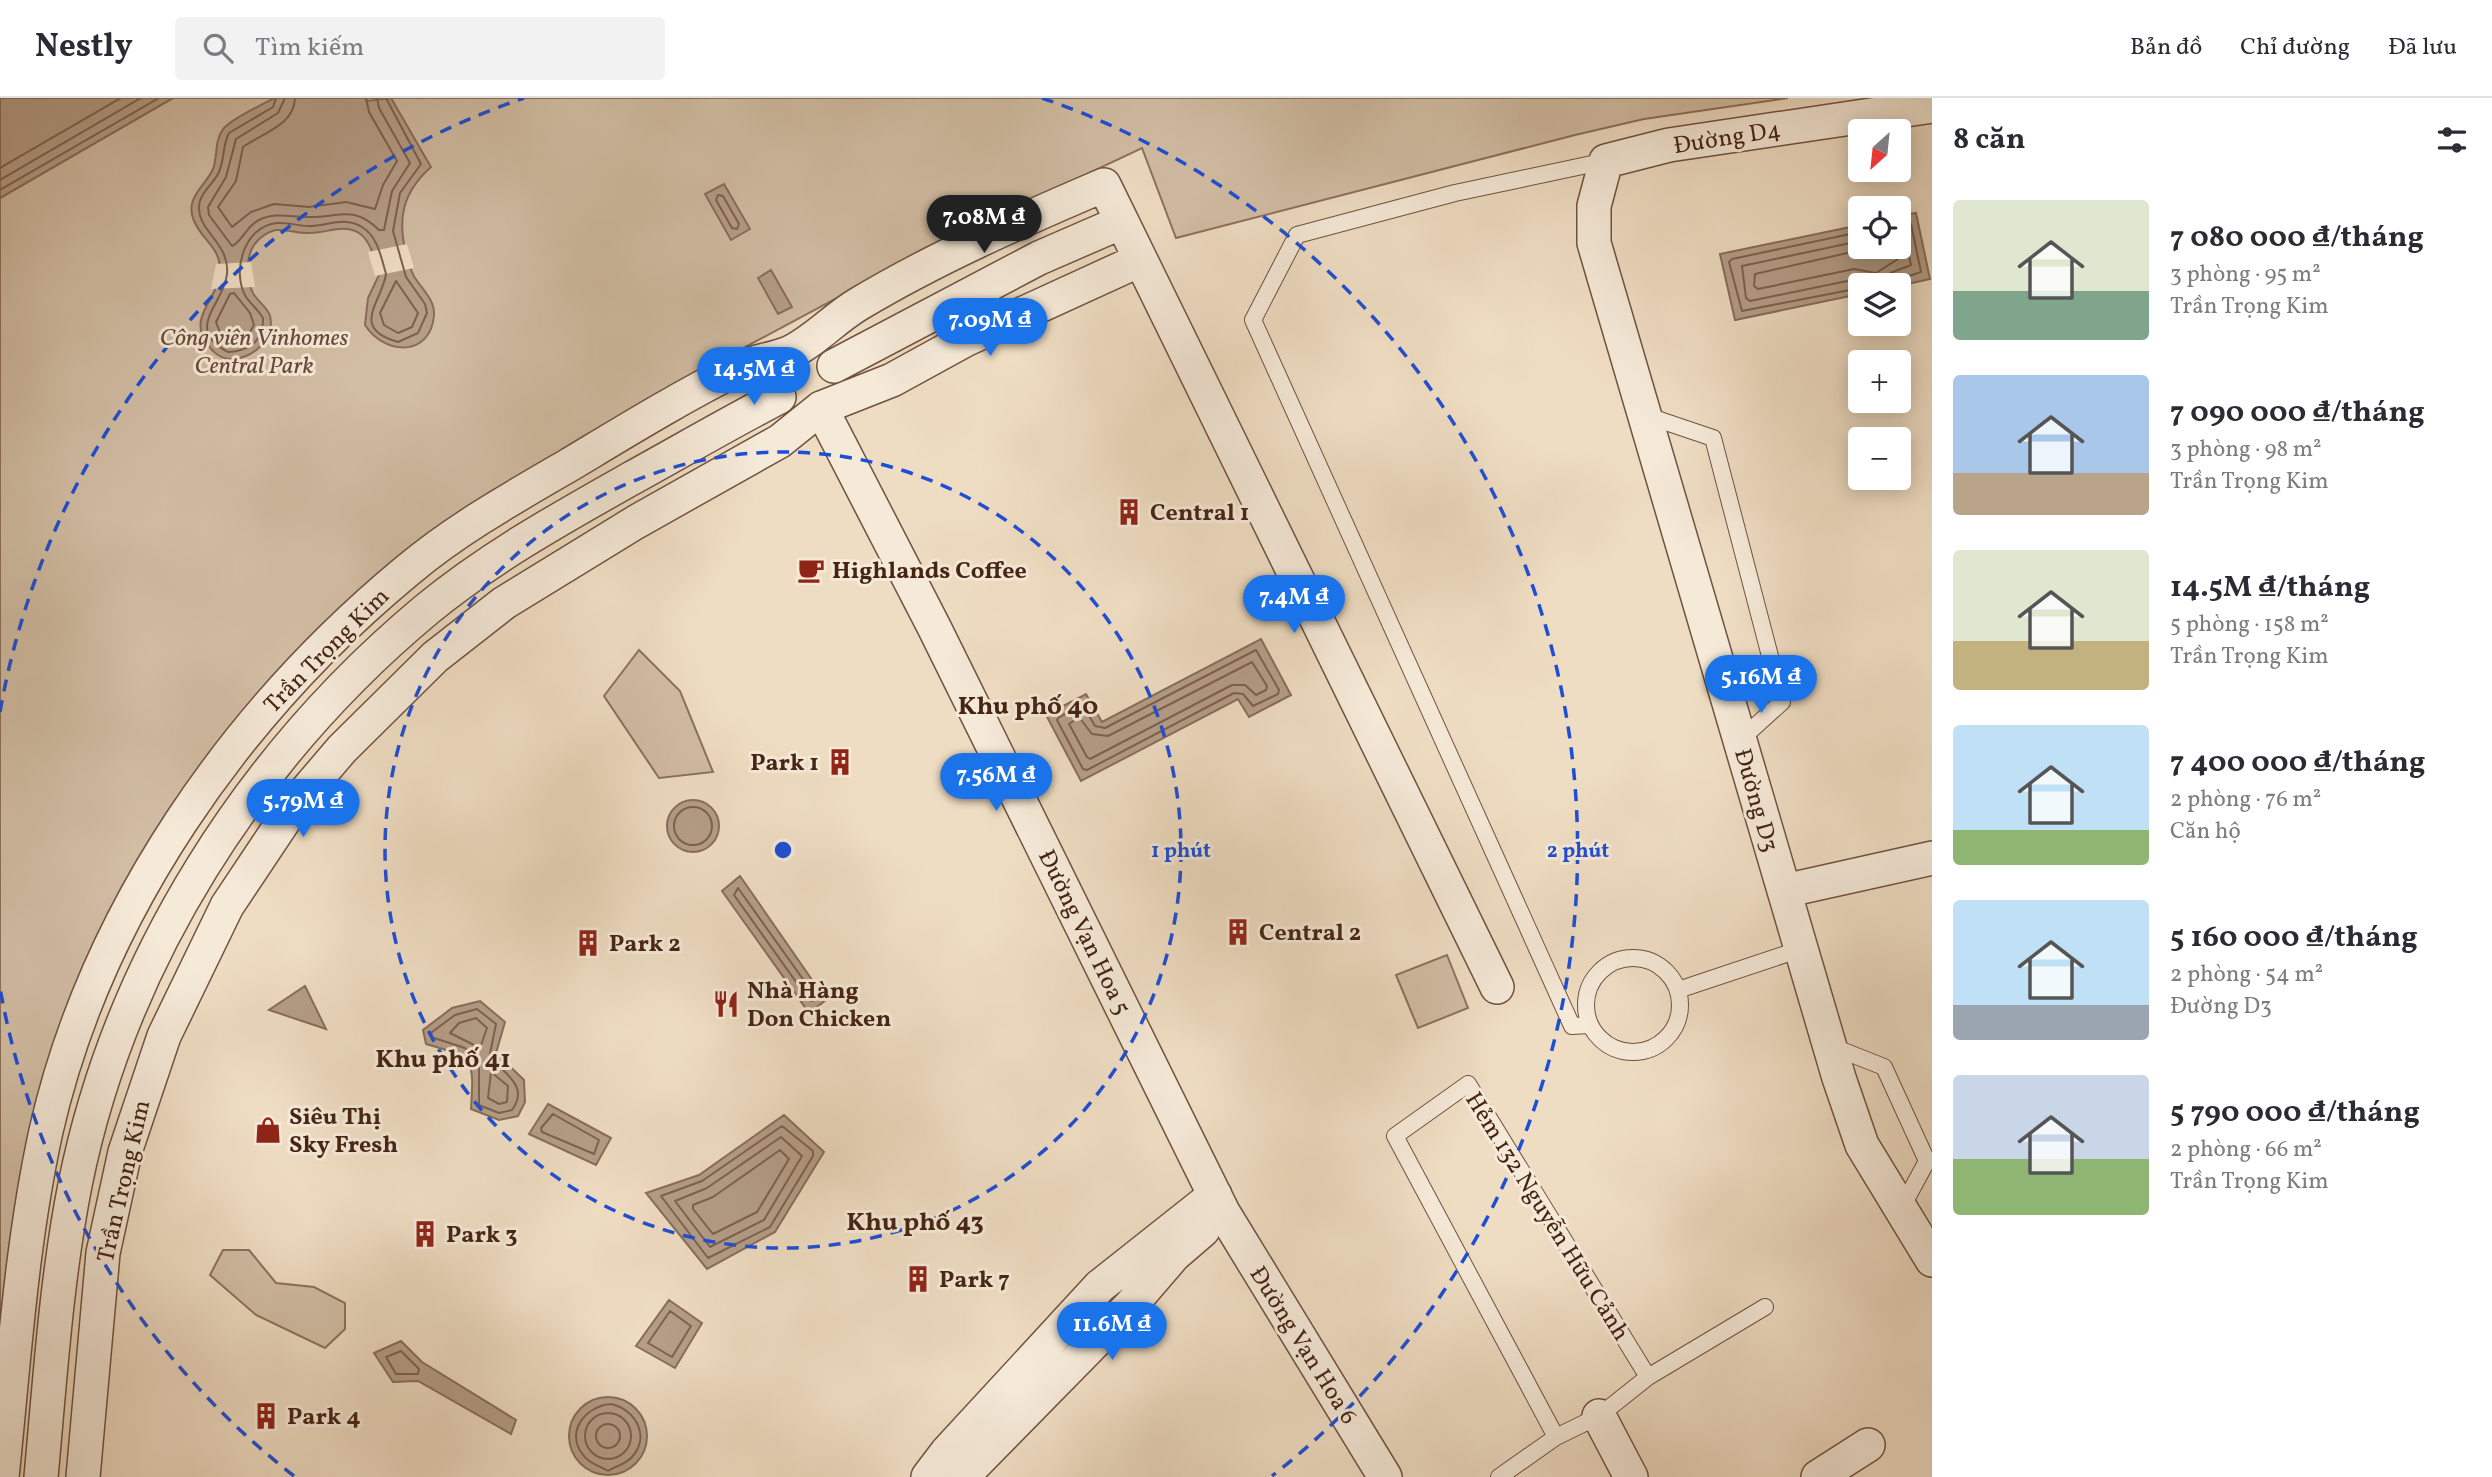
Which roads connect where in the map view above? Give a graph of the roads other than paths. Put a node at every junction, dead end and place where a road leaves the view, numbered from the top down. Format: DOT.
graph roads {
  1 [pos="1932,106"];
  2 [pos="1606,161"];
  3 [pos="1122,222"];
  4 [pos="1140,260"];
  5 [pos="791,352"];
  6 [pos="834,366"];
  7 [pos="779,397"];
  8 [pos="821,408"];
  9 [pos="1645,415"];
  10 [pos="1740,740"];
  11 [pos="1932,858"];
  12 [pos="1784,891"];
  13 [pos="1801,949"];
  14 [pos="1497,987"];
  15 [pos="1678,990"];
  16 [pos="1589,1025"];
  17 [pos="1829,1045"];
  18 [pos="1219,1203"];
  19 [pos="1901,1209"];
  20 [pos="1932,1260"];
  21 [pos="1765,1307"];
  22 [pos="1648,1377"];
  23 [pos="1599,1416"];
  24 [pos="1556,1437"];
  25 [pos="1868,1445"];
  26 [pos="2,1477"];
  27 [pos="41,1477"];
  28 [pos="83,1477"];
  29 [pos="928,1477"];
  30 [pos="962,1477"];
  31 [pos="1385,1477"];
  32 [pos="1499,1477"];
  33 [pos="1631,1477"];
  34 [pos="1818,1477"];
  1 -- 2 [label="street, Đường D4"];
  2 -- 9 [label="street, Đường D3"];
  2 -- 16 [label="lane"];
  3 -- 4 [label="street"];
  3 -- 5 [label="street, Trần Trọng Kim"];
  3 -- 6 [label="street"];
  4 -- 8 [label="street, Trần Trọng Kim"];
  4 -- 14 [label="street"];
  5 -- 6 [label="street"];
  5 -- 7 [label="street"];
  5 -- 26 [label="street, Trần Trọng Kim"];
  6 -- 8 [label="street"];
  7 -- 8 [label="street"];
  7 -- 27 [label="street, Trần Trọng Kim"];
  8 -- 18 [label="street, Đường Vạn Hoa 5"];
  8 -- 28 [label="street, Trần Trọng Kim"];
  9 -- 10 [label="street, Đường D3"];
  9 -- 10 [label="lane"];
  10 -- 12 [label="street, Đường D3"];
  11 -- 12 [label="street"];
  12 -- 13 [label="street, Đường D3"];
  13 -- 15 [label="lane"];
  13 -- 17 [label="street, Đường D3"];
  15 -- 16 [label="lane"];
  15 -- 16 [label="lane"];
  17 -- 19 [label="street, Đường D3"];
  17 -- 19 [label="lane"];
  18 -- 29 [label="street"];
  18 -- 30 [label="street"];
  18 -- 31 [label="street, Đường Vạn Hoa 6"];
  19 -- 20 [label="street, Đường D3"];
  21 -- 22 [label="lane"];
  22 -- 23 [label="lane"];
  22 -- 24 [label="lane, Hẻm 132 Nguyễn Hữu Cảnh"];
  23 -- 24 [label="lane"];
  23 -- 33 [label="street"];
  24 -- 32 [label="lane"];
  25 -- 34 [label="street"];
}
